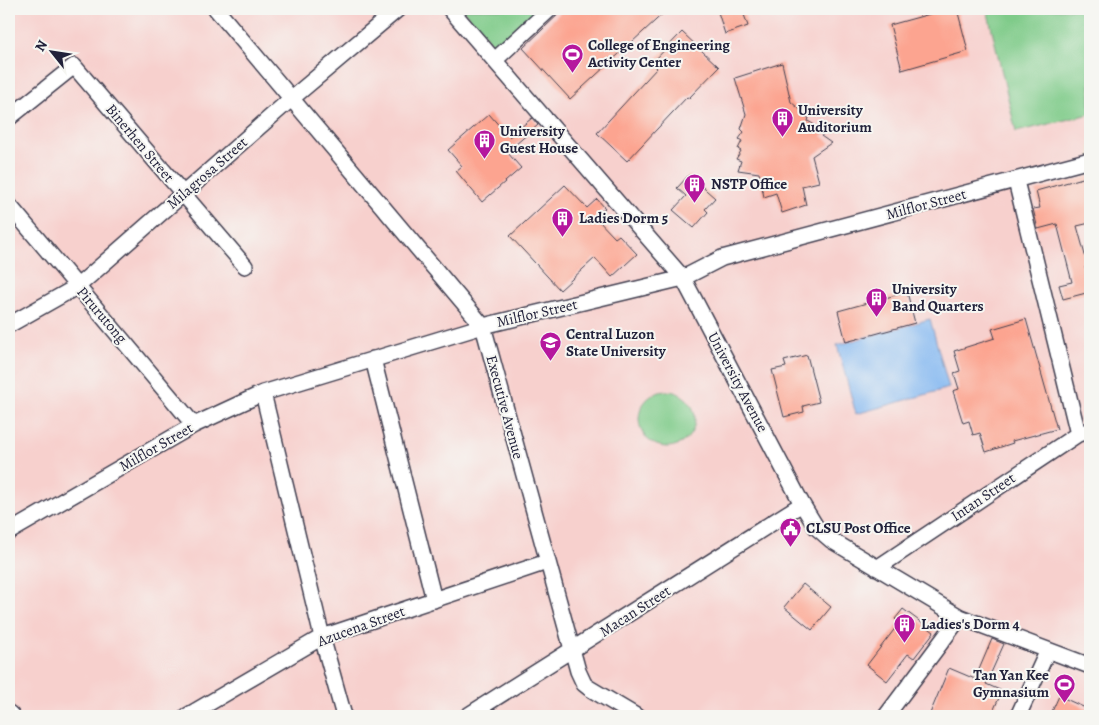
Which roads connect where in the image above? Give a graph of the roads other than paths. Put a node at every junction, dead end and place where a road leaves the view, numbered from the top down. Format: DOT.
graph roads {
  1 [pos="216,9"];
  2 [pos="398,9"];
  3 [pos="450,9"];
  4 [pos="550,9"];
  5 [pos="495,60"];
  6 [pos="291,99"];
  7 [pos="9,118"];
  8 [pos="1090,160"];
  9 [pos="1016,181"];
  10 [pos="183,194"];
  11 [pos="9,205"];
  12 [pos="244,266"];
  13 [pos="683,278"];
  14 [pos="78,286"];
  15 [pos="9,325"];
  16 [pos="483,326"];
  17 [pos="374,359"];
  18 [pos="263,393"];
  19 [pos="194,425"];
  20 [pos="1084,432"];
  21 [pos="802,504"];
  22 [pos="9,532"];
  23 [pos="546,562"];
  24 [pos="877,568"];
  25 [pos="434,600"];
  26 [pos="960,617"];
  27 [pos="322,637"];
  28 [pos="1048,650"];
  29 [pos="572,651"];
  30 [pos="1090,666"];
  31 [pos="9,713"];
  32 [pos="12,716"];
  33 [pos="187,716"];
  34 [pos="344,716"];
  35 [pos="467,716"];
  36 [pos="636,716"];
  37 [pos="886,716"];
  38 [pos="1018,716"];
  1 -- 6 [label="street, Executive Avenue"];
  2 -- 6 [label="street, Milagrosa Street"];
  3 -- 5 [label="street, University Avenue"];
  4 -- 5 [label="street"];
  5 -- 13 [label="street, University Avenue"];
  6 -- 10 [label="street, Milagrosa Street"];
  6 -- 16 [label="street, Executive Avenue"];
  7 -- 10 [label="street, Binerhen Street"];
  8 -- 9 [label="street, Milflor Street"];
  9 -- 13 [label="street, Milflor Street"];
  9 -- 20 [label="street"];
  10 -- 12 [label="street, Binerhen Street"];
  10 -- 14 [label="street, Milagrosa Street"];
  11 -- 14 [label="street, Pirurutong"];
  13 -- 16 [label="street, Milflor Street"];
  13 -- 21 [label="street, University Avenue"];
  14 -- 15 [label="street, Milagrosa Street"];
  14 -- 19 [label="street, Pirurutong"];
  16 -- 17 [label="street, Milflor Street"];
  16 -- 23 [label="street, Executive Avenue"];
  17 -- 18 [label="street, Milflor Street"];
  17 -- 25 [label="street"];
  18 -- 19 [label="street, Milflor Street"];
  18 -- 27 [label="street"];
  19 -- 22 [label="street, Milflor Street"];
  20 -- 24 [label="street, Intan Street"];
  21 -- 24 [label="street, University Avenue"];
  21 -- 29 [label="street, Macan Street"];
  23 -- 25 [label="street, Azucena Street"];
  23 -- 29 [label="street, Executive Avenue"];
  24 -- 26 [label="street, University Avenue"];
  25 -- 27 [label="street, Azucena Street"];
  26 -- 28 [label="street, University Avenue"];
  26 -- 37 [label="street"];
  27 -- 33 [label="street, Azucena Street"];
  27 -- 34 [label="street"];
  28 -- 30 [label="street, University Avenue"];
  28 -- 38 [label="street"];
  29 -- 35 [label="street, Macan Street"];
  29 -- 36 [label="street, Executive Avenue"];
  31 -- 32 [label="street"];
}
